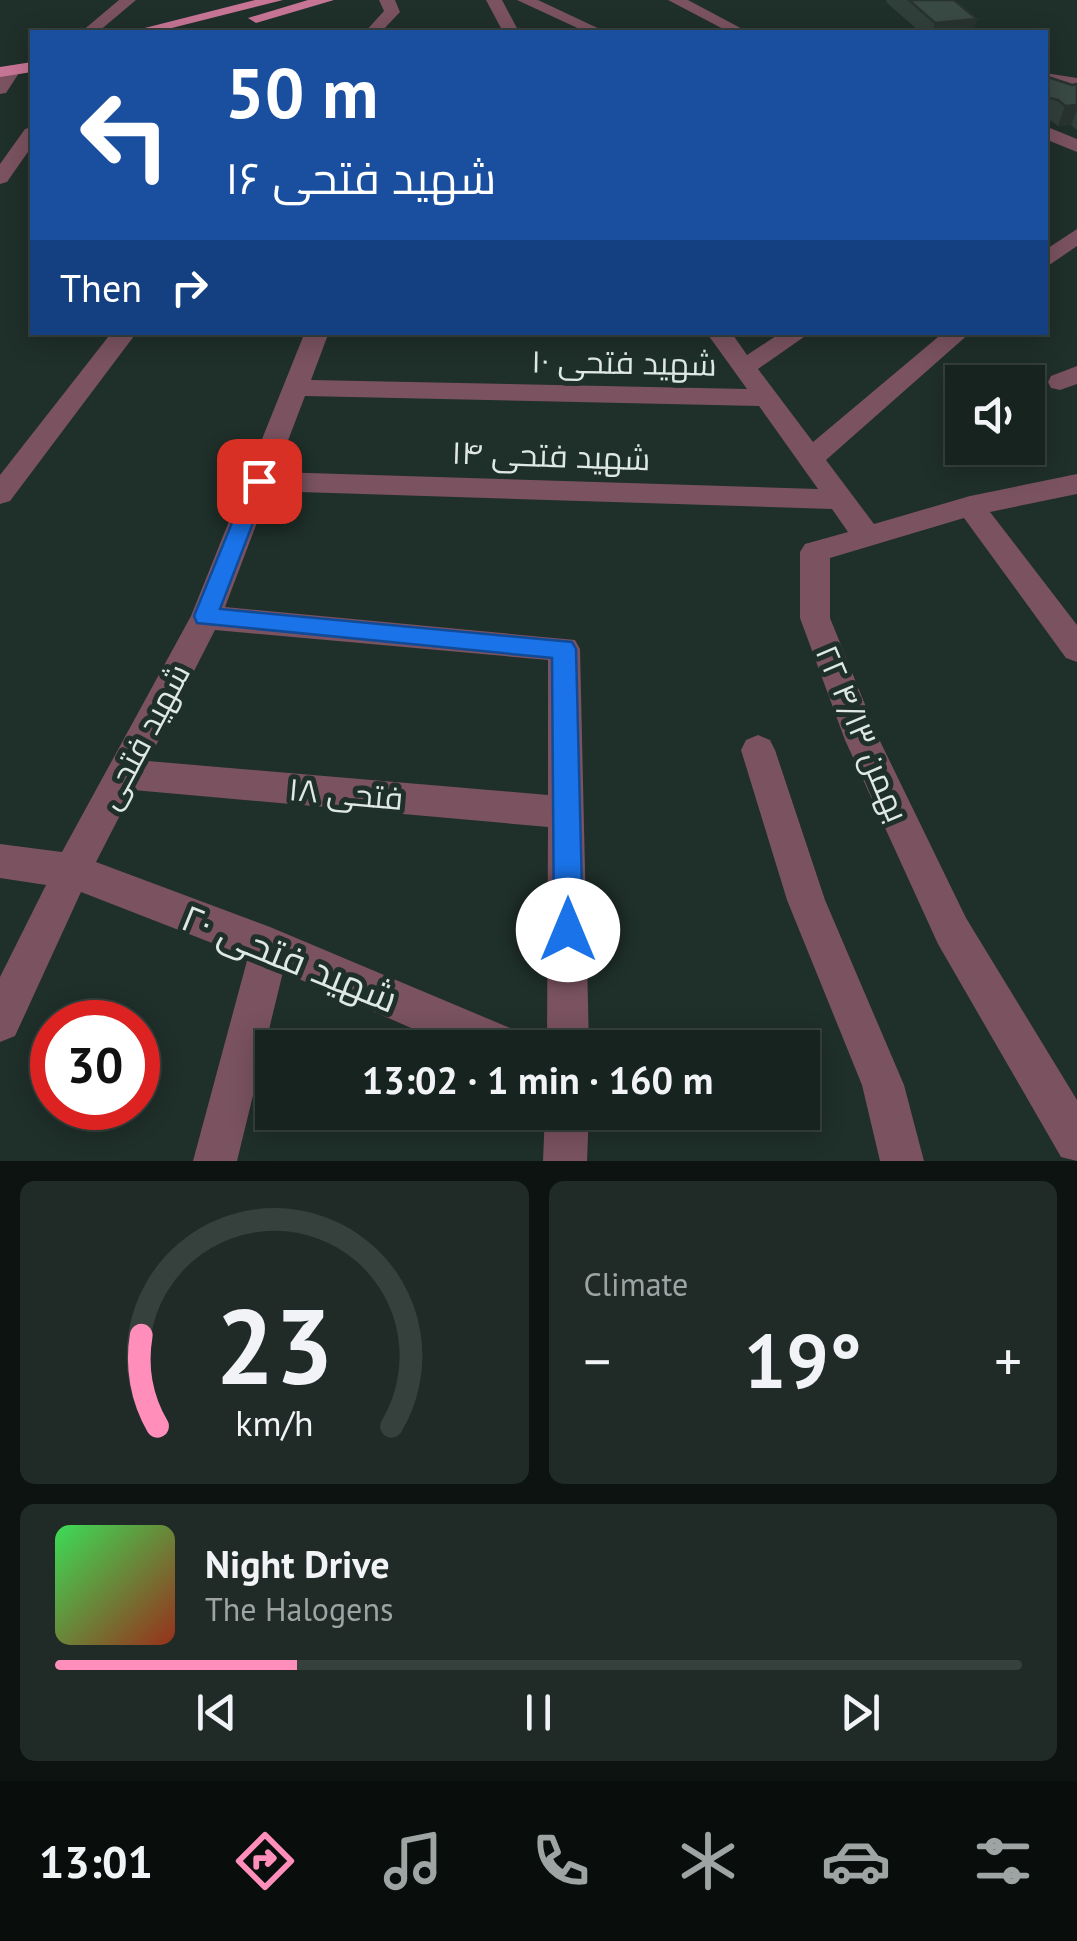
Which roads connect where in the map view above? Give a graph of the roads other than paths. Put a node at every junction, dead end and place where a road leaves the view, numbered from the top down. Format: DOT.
graph roads {
  1 [pos="128,0"];
  2 [pos="275,0"];
  3 [pos="326,0"];
  4 [pos="387,0"];
  5 [pos="494,0"];
  6 [pos="525,0"];
  7 [pos="676,0"];
  8 [pos="91,30"];
  9 [pos="146,30"];
  10 [pos="208,30"];
  11 [pos="376,30"];
  12 [pos="510,30"];
  13 [pos="593,30"];
  14 [pos="736,30"];
  15 [pos="30,55"];
  16 [pos="30,66"];
  17 [pos="4,67"];
  18 [pos="1048,78"];
  19 [pos="1077,82"];
  20 [pos="0,89"];
  21 [pos="1048,133"];
  22 [pos="30,137"];
  23 [pos="1077,146"];
  24 [pos="30,172"];
  25 [pos="2,174"];
  26 [pos="1048,229"];
  27 [pos="1075,239"];
  28 [pos="1048,259"];
  29 [pos="123,335"];
  30 [pos="316,335"];
  31 [pos="720,335"];
  32 [pos="794,335"];
  33 [pos="955,335"];
  34 [pos="745,367"];
  35 [pos="298,388"];
  36 [pos="769,398"];
  37 [pos="811,458"];
  38 [pos="259,481"];
  39 [pos="1077,484"];
  40 [pos="0,494"];
  41 [pos="840,499"];
  42 [pos="970,506"];
  43 [pos="867,536"];
  44 [pos="206,616"];
  45 [pos="1077,649"];
  46 [pos="758,750"];
  47 [pos="123,774"];
  48 [pos="568,813"];
  49 [pos="0,861"];
  50 [pos="72,871"];
  51 [pos="270,946"];
  52 [pos="0,1021"];
  53 [pos="466,1030"];
  54 [pos="568,1030"];
  55 [pos="566,1130"];
  56 [pos="1077,1141"];
  57 [pos="215,1161"];
  58 [pos="565,1161"];
  59 [pos="902,1161"];
  1 -- 8 [label="street"];
  2 -- 9 [label="main road"];
  3 -- 10 [label="main road"];
  4 -- 11 [label="street"];
  5 -- 12 [label="street"];
  6 -- 13 [label="street"];
  7 -- 14 [label="street"];
  15 -- 17 [label="main road"];
  16 -- 17 [label="main road"];
  17 -- 20 [label="street"];
  18 -- 19 [label="street"];
  21 -- 23 [label="street"];
  22 -- 25 [label="street"];
  24 -- 25 [label="street"];
  26 -- 27 [label="street"];
  27 -- 28 [label="street"];
  29 -- 40 [label="street"];
  30 -- 35 [label="street, شهید فتحی"];
  31 -- 34 [label="street"];
  32 -- 34 [label="street"];
  33 -- 37 [label="street"];
  34 -- 36 [label="street"];
  35 -- 36 [label="street, شهید فتحی ۱۰"];
  35 -- 38 [label="street, شهید فتحی"];
  36 -- 37 [label="street"];
  37 -- 41 [label="street"];
  38 -- 41 [label="street, شهید فتحی ۱۴"];
  38 -- 44 [label="street, شهید فتحی"];
  39 -- 42 [label="street, ۲۲ بهمن ۴/۱۳"];
  41 -- 43 [label="street"];
  42 -- 43 [label="street, ۲۲ بهمن ۴/۱۳"];
  42 -- 45 [label="street"];
  43 -- 56 [label="street, ۲۲ بهمن ۴/۱۳"];
  44 -- 47 [label="street, شهید فتحی"];
  44 -- 48 [label="street"];
  46 -- 59 [label="street"];
  47 -- 48 [label="street, فتحی ۱۸"];
  47 -- 50 [label="street, شهید فتحی"];
  48 -- 54 [label="street"];
  49 -- 50 [label="street, شهید فتحی ۲۰"];
  50 -- 51 [label="street, شهید فتحی ۲۰"];
  50 -- 52 [label="street, شهید فتحی"];
  51 -- 53 [label="street, شهید فتحی ۲۰"];
  51 -- 57 [label="street"];
  55 -- 58 [label="street"];
}
